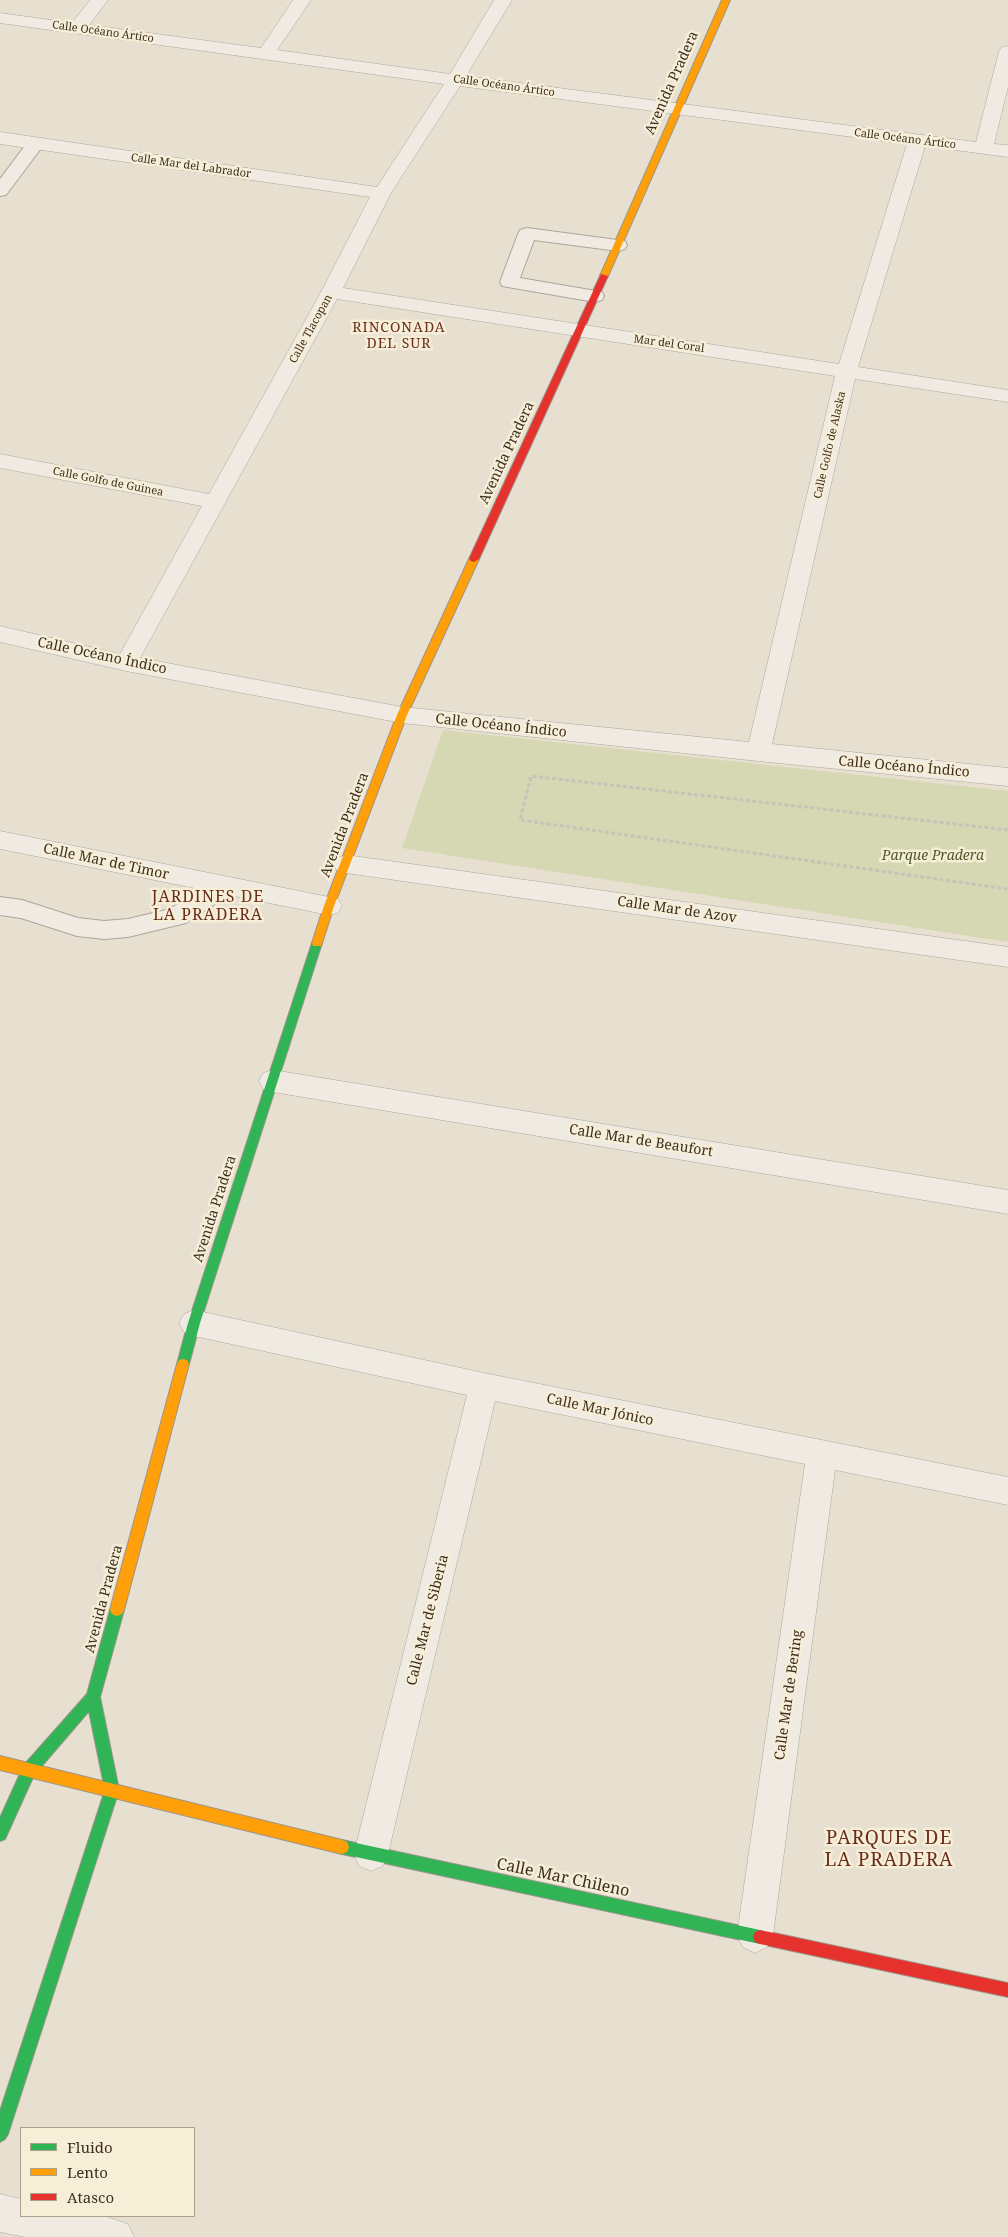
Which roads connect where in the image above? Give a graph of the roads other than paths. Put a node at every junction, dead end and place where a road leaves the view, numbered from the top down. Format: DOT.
graph roads {
  1 [pos="99,0"];
  2 [pos="302,0"];
  3 [pos="503,0"];
  4 [pos="726,0"];
  5 [pos="0,18"];
  6 [pos="77,28"];
  7 [pos="1008,51"];
  8 [pos="266,53"];
  9 [pos="455,80"];
  10 [pos="676,110"];
  11 [pos="0,138"];
  12 [pos="917,141"];
  13 [pos="36,143"];
  14 [pos="984,148"];
  15 [pos="1008,151"];
  16 [pos="0,191"];
  17 [pos="382,193"];
  18 [pos="618,245"];
  19 [pos="331,292"];
  20 [pos="595,296"];
  21 [pos="580,331"];
  22 [pos="847,370"];
  23 [pos="1008,396"];
  24 [pos="0,461"];
  25 [pos="216,502"];
  26 [pos="0,634"];
  27 [pos="126,663"];
  28 [pos="402,716"];
  29 [pos="758,753"];
  30 [pos="1008,777"];
  31 [pos="0,840"];
  32 [pos="346,864"];
  33 [pos="224,886"];
  34 [pos="0,906"];
  35 [pos="329,906"];
  36 [pos="1008,957"];
  37 [pos="273,1081"];
  38 [pos="1008,1202"];
  39 [pos="194,1323"];
  40 [pos="484,1386"];
  41 [pos="822,1455"];
  42 [pos="1008,1491"];
  43 [pos="93,1697"];
  44 [pos="0,1763"];
  45 [pos="29,1770"];
  46 [pos="112,1790"];
  47 [pos="0,1834"];
  48 [pos="371,1854"];
  49 [pos="755,1935"];
  50 [pos="1008,1990"];
  51 [pos="0,2134"];
  52 [pos="0,2213"];
  53 [pos="115,2237"];
  1 -- 6 [label="street"];
  2 -- 8 [label="street"];
  3 -- 9 [label="street, Calle Tlacopan"];
  4 -- 10 [label="street, Avenida Pradera"];
  5 -- 6 [label="street, Calle Océano Ártico"];
  6 -- 8 [label="street, Calle Océano Ártico"];
  7 -- 14 [label="street"];
  8 -- 9 [label="street, Calle Océano Ártico"];
  9 -- 10 [label="street, Calle Océano Ártico"];
  9 -- 17 [label="street, Calle Tlacopan"];
  10 -- 12 [label="street, Calle Océano Ártico"];
  10 -- 18 [label="street, Avenida Pradera"];
  11 -- 13 [label="street, Calle Mar del Labrador"];
  12 -- 14 [label="street, Calle Océano Ártico"];
  12 -- 22 [label="street, Calle Golfo de Alaska"];
  13 -- 16 [label="lane"];
  13 -- 17 [label="street, Calle Mar del Labrador"];
  14 -- 15 [label="street, Calle Océano Ártico"];
  17 -- 19 [label="street, Calle Tlacopan"];
  18 -- 20 [label="street, Avenida Pradera"];
  18 -- 20 [label="lane"];
  19 -- 21 [label="street, Mar del Coral"];
  19 -- 25 [label="street, Calle Tlacopan"];
  20 -- 21 [label="street, Avenida Pradera"];
  21 -- 22 [label="street, Mar del Coral"];
  21 -- 28 [label="street, Avenida Pradera"];
  22 -- 23 [label="street, Mar del Coral"];
  22 -- 29 [label="street, Calle Golfo de Alaska"];
  24 -- 25 [label="street, Calle Golfo de Guinea"];
  25 -- 27 [label="street, Calle Tlacopan"];
  26 -- 27 [label="street, Calle Océano Índico"];
  27 -- 28 [label="street, Calle Océano Índico"];
  28 -- 29 [label="street, Calle Océano Índico"];
  28 -- 32 [label="street, Avenida Pradera"];
  29 -- 30 [label="street, Calle Océano Índico"];
  31 -- 33 [label="street, Calle Mar de Timor"];
  32 -- 35 [label="street, Avenida Pradera"];
  32 -- 36 [label="street, Calle Mar de Azov"];
  33 -- 34 [label="lane"];
  33 -- 35 [label="street, Calle Mar de Timor"];
  35 -- 37 [label="street, Avenida Pradera"];
  37 -- 38 [label="street, Calle Mar de Beaufort"];
  37 -- 39 [label="street, Avenida Pradera"];
  39 -- 40 [label="street, Calle Mar Jónico"];
  39 -- 43 [label="street, Avenida Pradera"];
  40 -- 41 [label="street, Calle Mar Jónico"];
  40 -- 48 [label="street, Calle Mar de Siberia"];
  41 -- 42 [label="street, Calle Mar Jónico"];
  41 -- 49 [label="street, Calle Mar de Bering"];
  43 -- 45 [label="street, Avenida Pradera"];
  43 -- 46 [label="street, Avenida Pradera"];
  44 -- 45 [label="street, Calle Mar Chileno"];
  45 -- 46 [label="street, Calle Mar Chileno"];
  45 -- 47 [label="street, Avenida Pradera"];
  46 -- 48 [label="street, Calle Mar Chileno"];
  46 -- 51 [label="street, Avenida Pradera"];
  48 -- 49 [label="street, Calle Mar Chileno"];
  49 -- 50 [label="street, Calle Mar Chileno"];
  52 -- 53 [label="street"];
}
